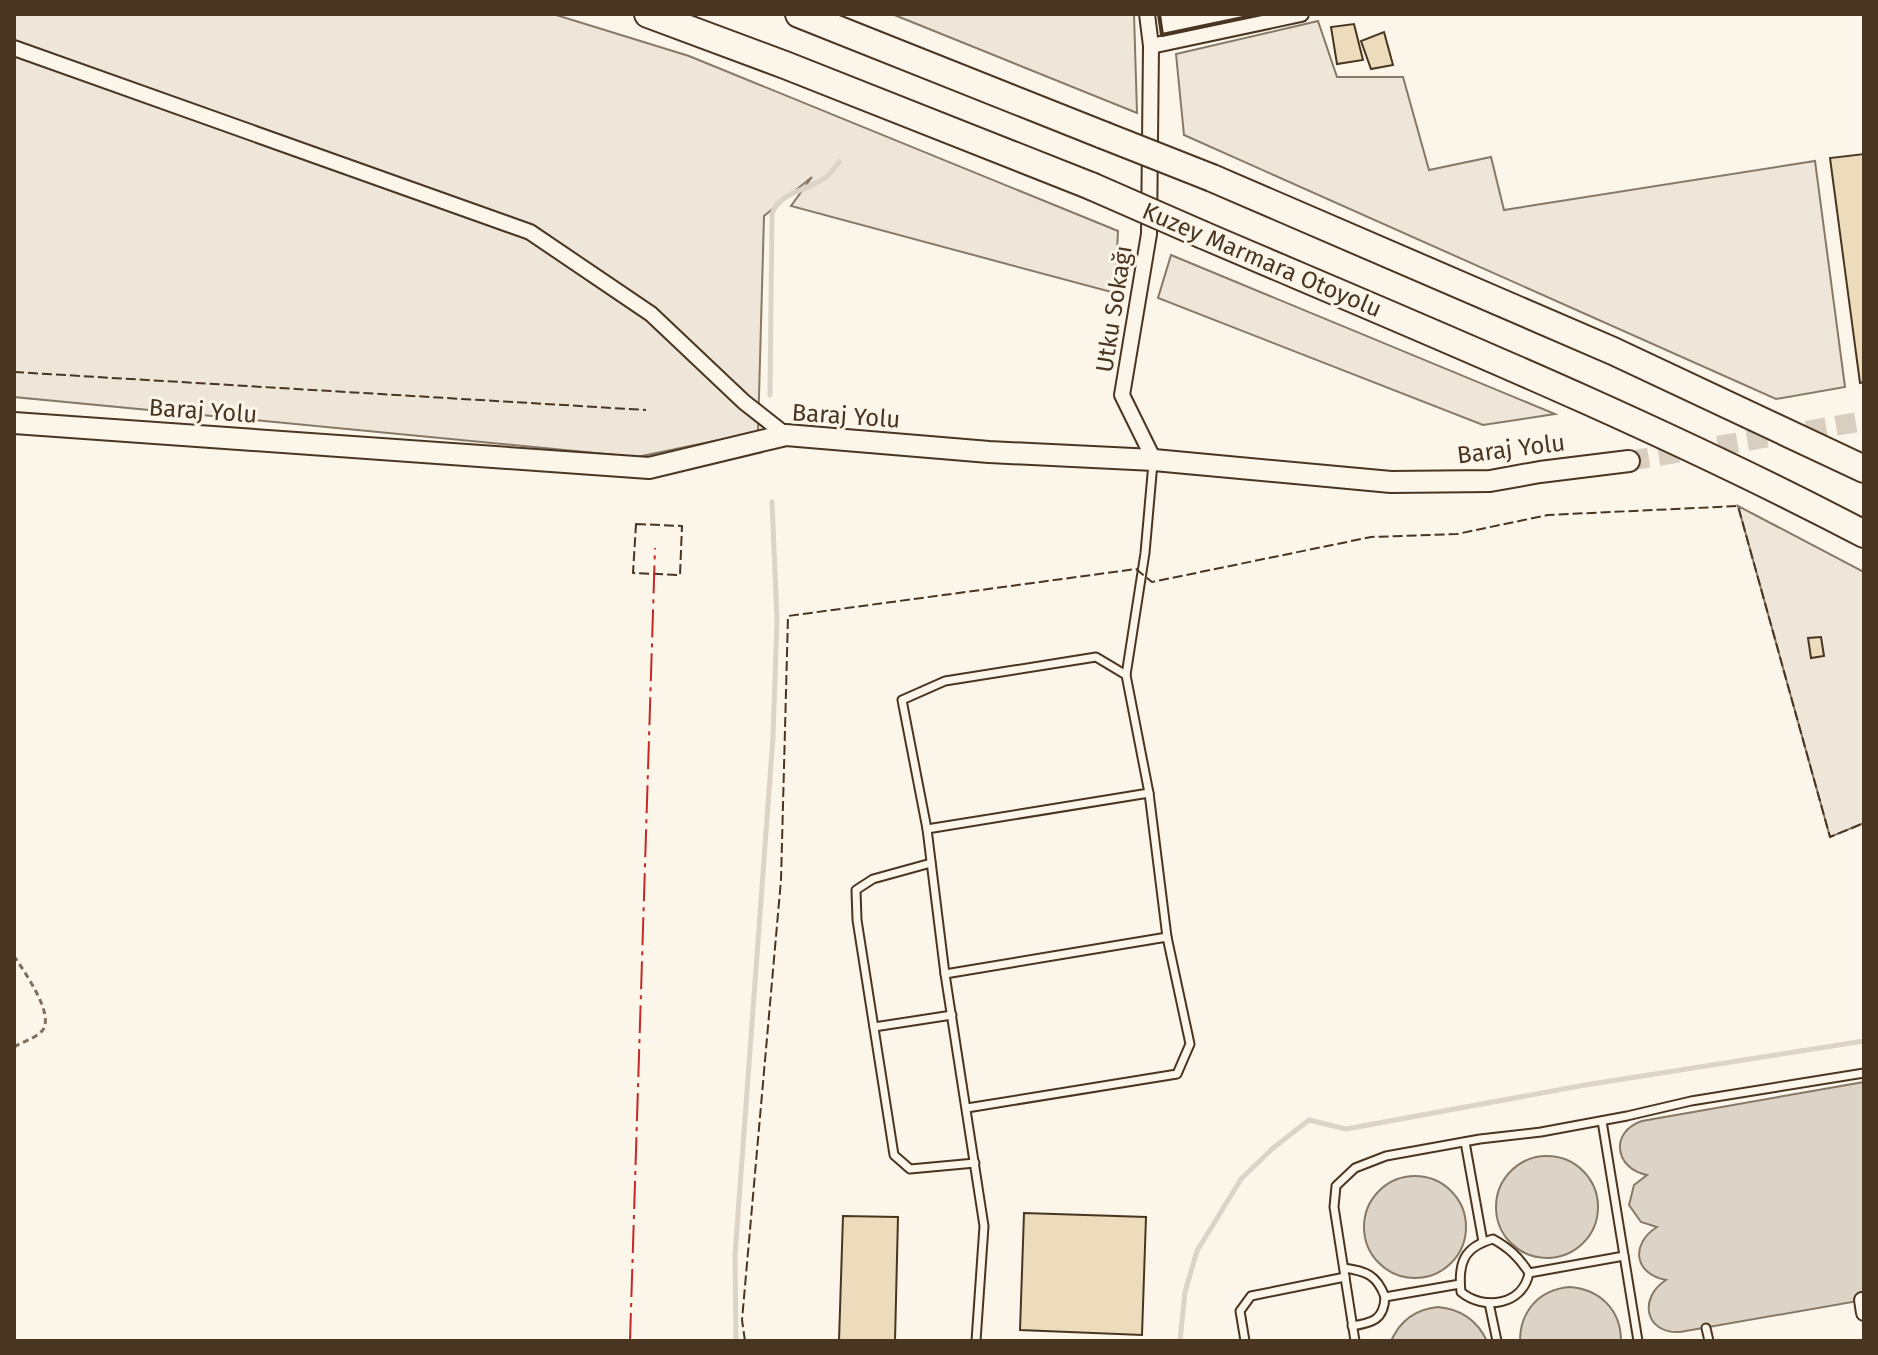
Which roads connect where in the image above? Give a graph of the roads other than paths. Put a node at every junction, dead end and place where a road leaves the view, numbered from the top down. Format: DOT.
graph roads {
  1 [pos="648,14"];
  2 [pos="799,14"];
  3 [pos="1147,14"];
  4 [pos="1301,14"];
  5 [pos="1151,46"];
  6 [pos="14,48"];
  7 [pos="14,423"];
  8 [pos="786,435"];
  9 [pos="1154,460"];
  10 [pos="1629,461"];
  11 [pos="1864,469"];
  12 [pos="1864,534"];
  13 [pos="1126,675"];
  14 [pos="1149,793"];
  15 [pos="927,829"];
  16 [pos="931,863"];
  17 [pos="1167,937"];
  18 [pos="945,974"];
  19 [pos="952,1015"];
  20 [pos="874,1027"];
  21 [pos="1864,1073"];
  22 [pos="967,1108"];
  23 [pos="1602,1121"];
  24 [pos="1465,1142"];
  25 [pos="975,1163"];
  26 [pos="1483,1242"];
  27 [pos="1624,1256"];
  28 [pos="1344,1268"];
  29 [pos="1529,1273"];
  30 [pos="1345,1277"];
  31 [pos="1460,1284"];
  32 [pos="1385,1297"];
  33 [pos="1489,1303"];
  34 [pos="1352,1326"];
  35 [pos="1706,1328"];
  36 [pos="976,1341"];
  37 [pos="1245,1341"];
  38 [pos="1355,1341"];
  39 [pos="1497,1341"];
  40 [pos="1638,1341"];
  41 [pos="1709,1341"];
  1 -- 12 [label="highway, Kuzey Marmara Otoyolu, bridge"];
  2 -- 11 [label="highway, bridge"];
  3 -- 5 [label="street, Utku Sokağı"];
  4 -- 5 [label="street"];
  5 -- 9 [label="street, Utku Sokağı"];
  6 -- 8 [label="street"];
  7 -- 8 [label="street, Baraj Yolu"];
  8 -- 9 [label="street, Baraj Yolu"];
  9 -- 10 [label="street, Baraj Yolu"];
  9 -- 13 [label="lane"];
  13 -- 14 [label="lane"];
  13 -- 15 [label="lane"];
  14 -- 15 [label="lane"];
  14 -- 17 [label="lane"];
  15 -- 16 [label="lane"];
  16 -- 18 [label="lane"];
  16 -- 20 [label="lane"];
  17 -- 18 [label="lane"];
  17 -- 22 [label="lane"];
  18 -- 19 [label="lane"];
  19 -- 20 [label="lane"];
  19 -- 22 [label="lane"];
  20 -- 25 [label="lane"];
  21 -- 23 [label="lane"];
  22 -- 25 [label="lane"];
  23 -- 24 [label="lane"];
  23 -- 27 [label="lane"];
  24 -- 26 [label="lane"];
  24 -- 28 [label="lane"];
  25 -- 36 [label="lane"];
  26 -- 29 [label="lane"];
  26 -- 31 [label="lane"];
  27 -- 29 [label="lane"];
  27 -- 40 [label="lane"];
  28 -- 30 [label="lane"];
  28 -- 32 [label="lane"];
  29 -- 33 [label="lane"];
  30 -- 34 [label="lane"];
  30 -- 37 [label="lane"];
  31 -- 32 [label="lane"];
  31 -- 33 [label="lane"];
  32 -- 34 [label="lane"];
  33 -- 39 [label="lane"];
  34 -- 38 [label="lane"];
  35 -- 41 [label="lane"];
}
